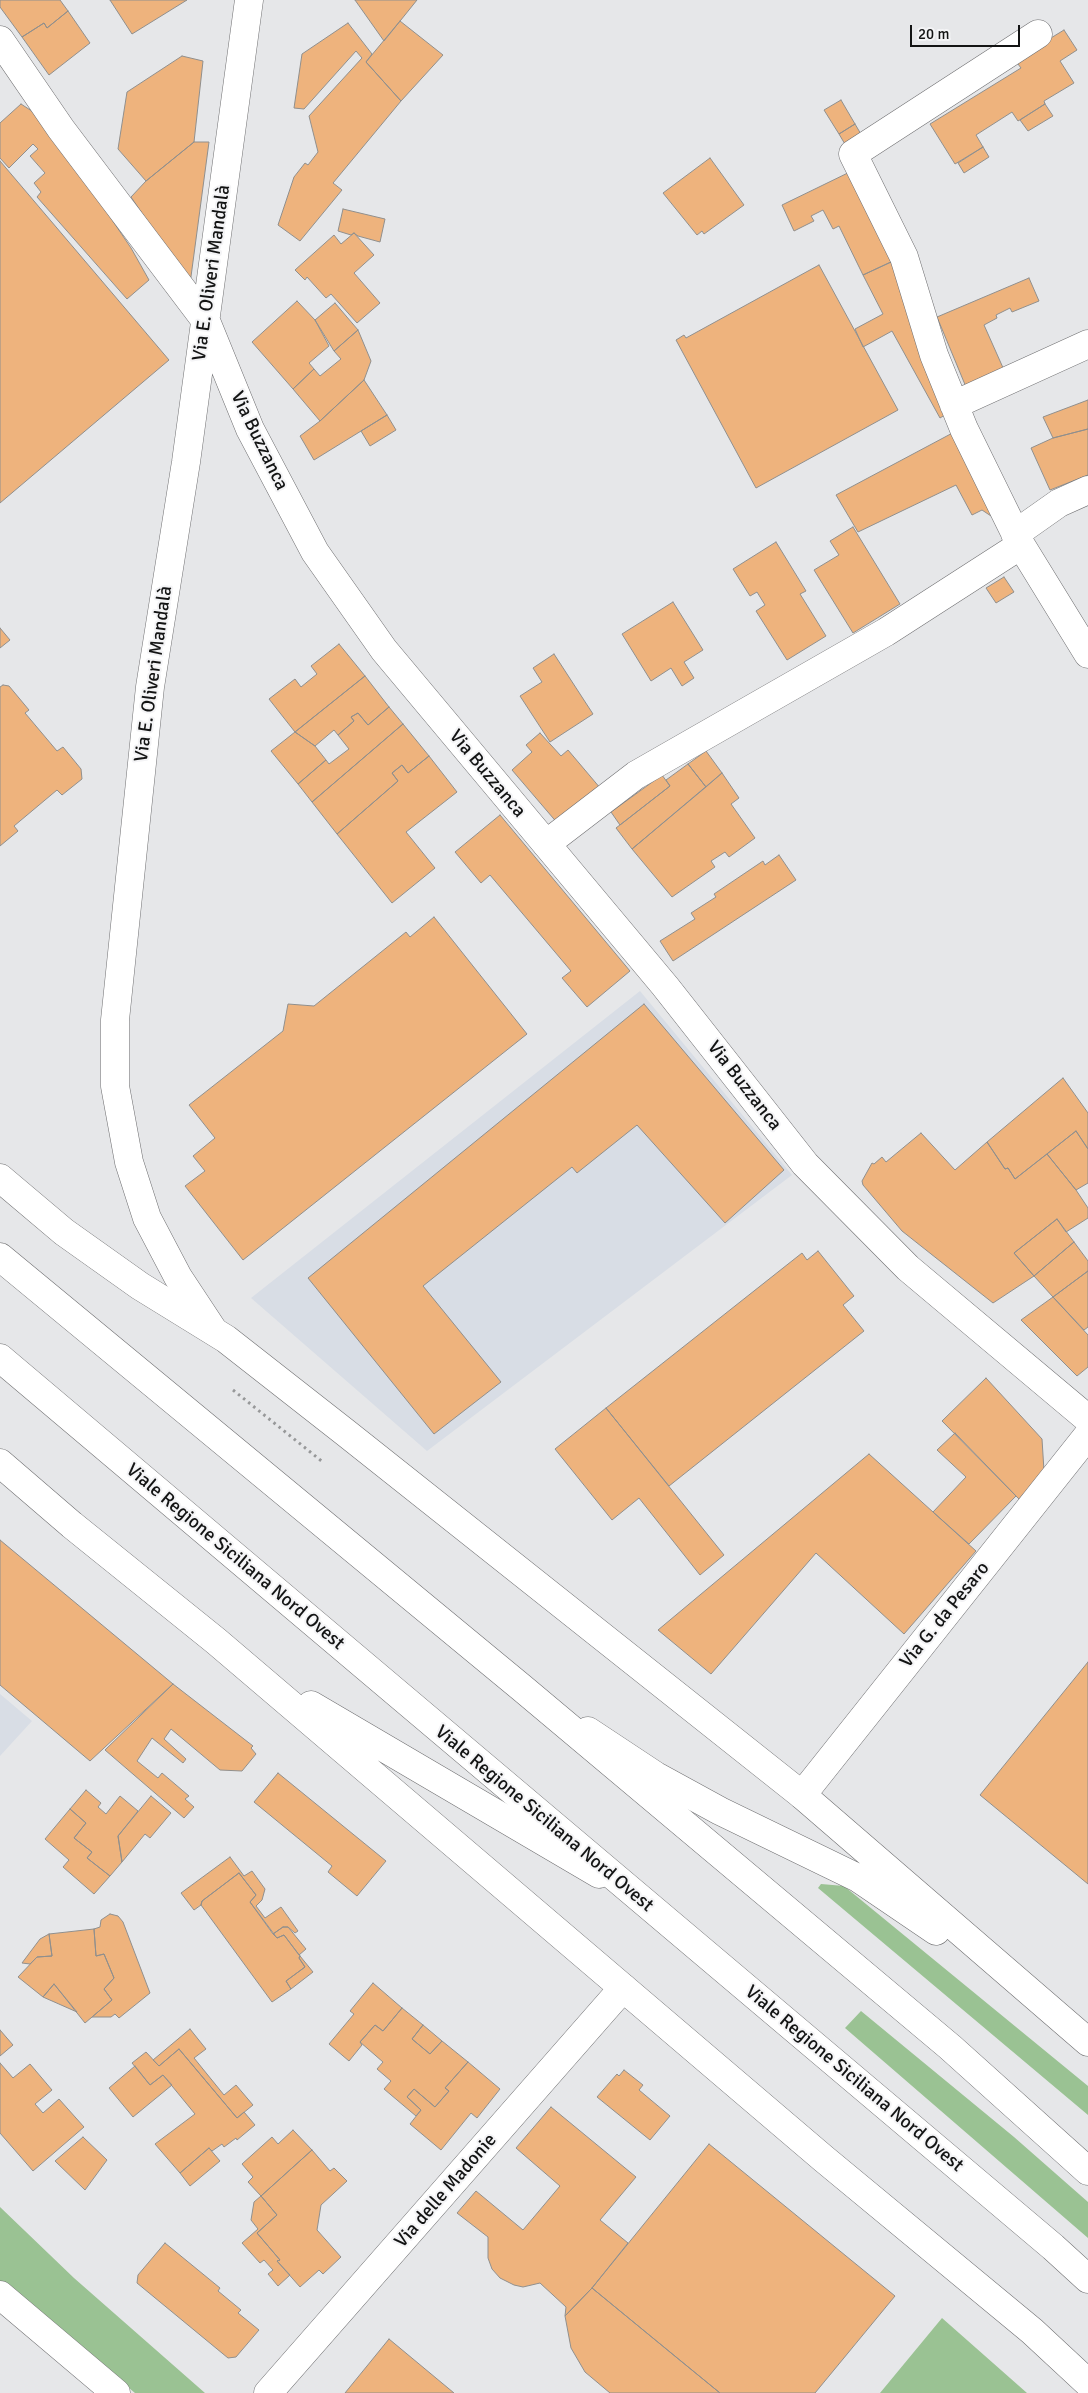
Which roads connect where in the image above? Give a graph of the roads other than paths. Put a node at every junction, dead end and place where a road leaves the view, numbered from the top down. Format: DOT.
graph roads {
  1 [pos="249,0"];
  2 [pos="1038,34"];
  3 [pos="0,40"];
  4 [pos="206,321"];
  5 [pos="1088,344"];
  6 [pos="954,405"];
  7 [pos="1088,490"];
  8 [pos="1018,540"];
  9 [pos="1088,654"];
  10 [pos="546,844"];
  11 [pos="0,1178"];
  12 [pos="0,1257"];
  13 [pos="213,1330"];
  14 [pos="0,1358"];
  15 [pos="1088,1419"];
  16 [pos="1088,1435"];
  17 [pos="0,1463"];
  18 [pos="216,1641"];
  19 [pos="522,1688"];
  20 [pos="802,1794"];
  21 [pos="636,1896"];
  22 [pos="623,1988"];
  23 [pos="1029,1992"];
  24 [pos="1088,2042"];
  25 [pos="950,2047"];
  26 [pos="1088,2148"];
  27 [pos="1088,2171"];
  28 [pos="1053,2247"];
  29 [pos="1088,2278"];
  30 [pos="1088,2290"];
  31 [pos="0,2295"];
  32 [pos="1088,2383"];
  33 [pos="116,2393"];
  34 [pos="268,2393"];
  1 -- 4 [label="street, Via E. Oliveri Mandalà"];
  2 -- 6 [label="street"];
  3 -- 4 [label="street, Via Buzzanca"];
  4 -- 10 [label="street, Via Buzzanca"];
  4 -- 13 [label="street, Via E. Oliveri Mandalà"];
  5 -- 6 [label="street"];
  6 -- 8 [label="street"];
  7 -- 8 [label="street"];
  8 -- 9 [label="street"];
  8 -- 10 [label="street"];
  10 -- 15 [label="street, Via Buzzanca"];
  11 -- 13 [label="street"];
  12 -- 19 [label="street"];
  13 -- 20 [label="street"];
  14 -- 21 [label="street, Viale Regione Siciliana Nord Ovest"];
  16 -- 20 [label="street, Via G. da Pesaro"];
  17 -- 18 [label="street"];
  18 -- 21 [label="street"];
  18 -- 22 [label="street"];
  19 -- 23 [label="street"];
  19 -- 25 [label="street"];
  20 -- 23 [label="street"];
  21 -- 28 [label="street, Viale Regione Siciliana Nord Ovest"];
  22 -- 32 [label="street"];
  22 -- 34 [label="street, Via delle Madonie"];
  23 -- 24 [label="street"];
  25 -- 26 [label="street"];
  25 -- 27 [label="street"];
  28 -- 29 [label="street, Viale Regione Siciliana Nord Ovest"];
  28 -- 30 [label="street"];
  31 -- 33 [label="street"];
}
